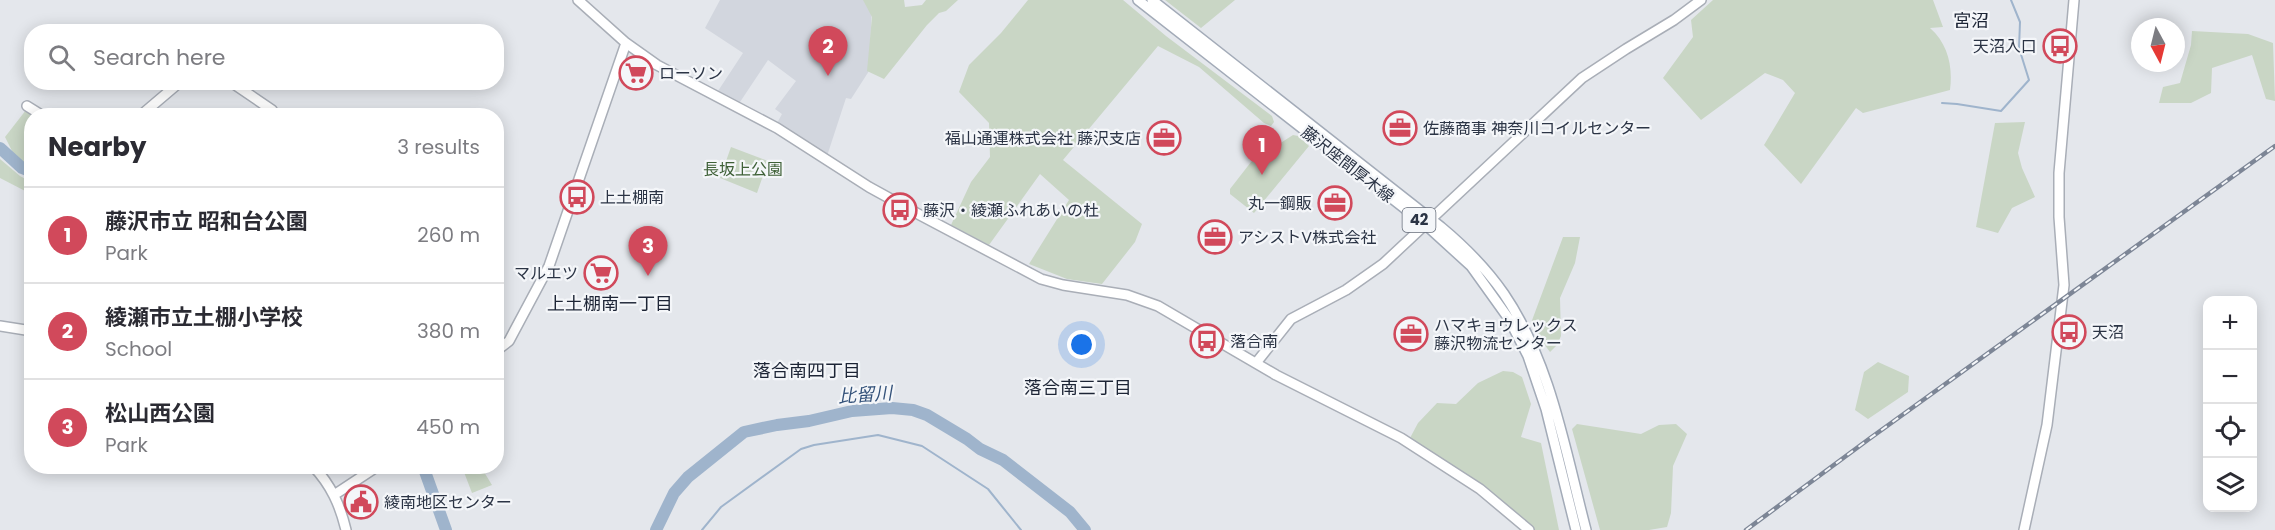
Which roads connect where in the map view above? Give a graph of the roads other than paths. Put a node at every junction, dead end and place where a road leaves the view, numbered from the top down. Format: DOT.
graph roads {
  1 [pos="578,0"];
  2 [pos="1138,0"];
  3 [pos="1152,0"];
  4 [pos="1701,0"];
  5 [pos="2074,0"];
  6 [pos="626,43"];
  7 [pos="171,90"];
  8 [pos="243,90"];
  9 [pos="27,106"];
  10 [pos="30,108"];
  11 [pos="149,108"];
  12 [pos="269,108"];
  13 [pos="1428,222"];
  14 [pos="0,326"];
  15 [pos="24,330"];
  16 [pos="504,344"];
  17 [pos="1256,363"];
  18 [pos="319,474"];
  19 [pos="366,474"];
  20 [pos="334,495"];
  21 [pos="346,530"];
  22 [pos="1529,530"];
  23 [pos="1576,530"];
  24 [pos="1586,530"];
  25 [pos="2024,530"];
  1 -- 6 [label="street"];
  2 -- 13 [label="street, 藤沢座間厚木線 / 42"];
  3 -- 13 [label="street, 藤沢座間厚木線 / 42"];
  4 -- 13 [label="street"];
  5 -- 25 [label="street"];
  6 -- 16 [label="street"];
  6 -- 17 [label="street"];
  7 -- 11 [label="street"];
  8 -- 12 [label="street"];
  9 -- 10 [label="street"];
  13 -- 17 [label="street"];
  13 -- 23 [label="street, 藤沢座間厚木線 / 42"];
  13 -- 24 [label="street, 藤沢座間厚木線 / 42"];
  14 -- 15 [label="street"];
  17 -- 22 [label="street"];
  18 -- 20 [label="street"];
  19 -- 20 [label="street"];
  20 -- 21 [label="street"];
}
